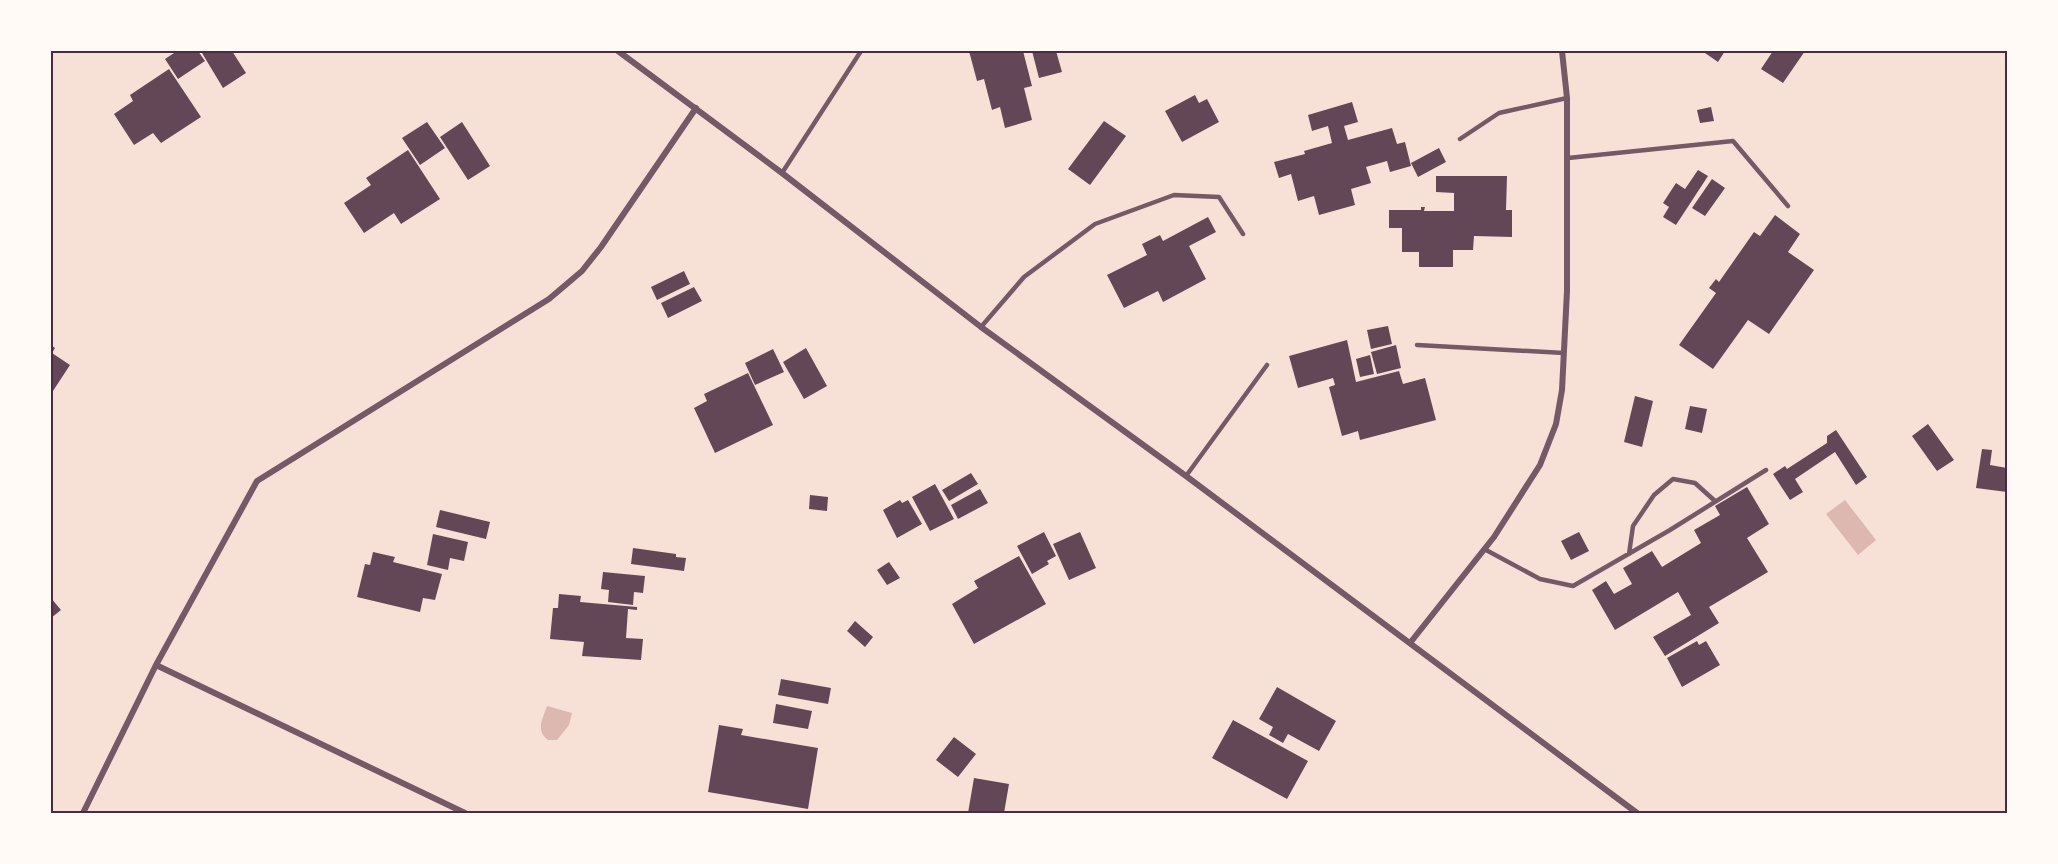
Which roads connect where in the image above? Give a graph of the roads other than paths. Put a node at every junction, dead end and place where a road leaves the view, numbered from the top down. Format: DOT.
graph roads {
  1 [pos="618,51"];
  2 [pos="861,51"];
  3 [pos="1563,51"];
  4 [pos="1567,98"];
  5 [pos="696,108"];
  6 [pos="1460,139"];
  7 [pos="1568,158"];
  8 [pos="782,173"];
  9 [pos="1788,206"];
  10 [pos="1243,234"];
  11 [pos="981,327"];
  12 [pos="1417,345"];
  13 [pos="1564,353"];
  14 [pos="1267,365"];
  15 [pos="1766,470"];
  16 [pos="1186,476"];
  17 [pos="1715,501"];
  18 [pos="1486,550"];
  19 [pos="1629,554"];
  20 [pos="1410,643"];
  21 [pos="156,665"];
  22 [pos="82,813"];
  23 [pos="465,813"];
  24 [pos="1637,813"];
  1 -- 5 [label="street"];
  2 -- 8 [label="lane"];
  3 -- 4 [label="street"];
  4 -- 6 [label="lane"];
  4 -- 7 [label="street"];
  5 -- 8 [label="street"];
  5 -- 21 [label="street"];
  7 -- 9 [label="lane"];
  7 -- 13 [label="street"];
  8 -- 11 [label="street"];
  10 -- 11 [label="lane"];
  11 -- 16 [label="street"];
  12 -- 13 [label="lane"];
  13 -- 18 [label="street"];
  14 -- 16 [label="lane"];
  15 -- 17 [label="lane"];
  16 -- 20 [label="street"];
  17 -- 19 [label="lane"];
  17 -- 19 [label="lane"];
  18 -- 19 [label="lane"];
  18 -- 20 [label="street"];
  20 -- 24 [label="street"];
  21 -- 22 [label="street"];
  21 -- 23 [label="street"];
}
